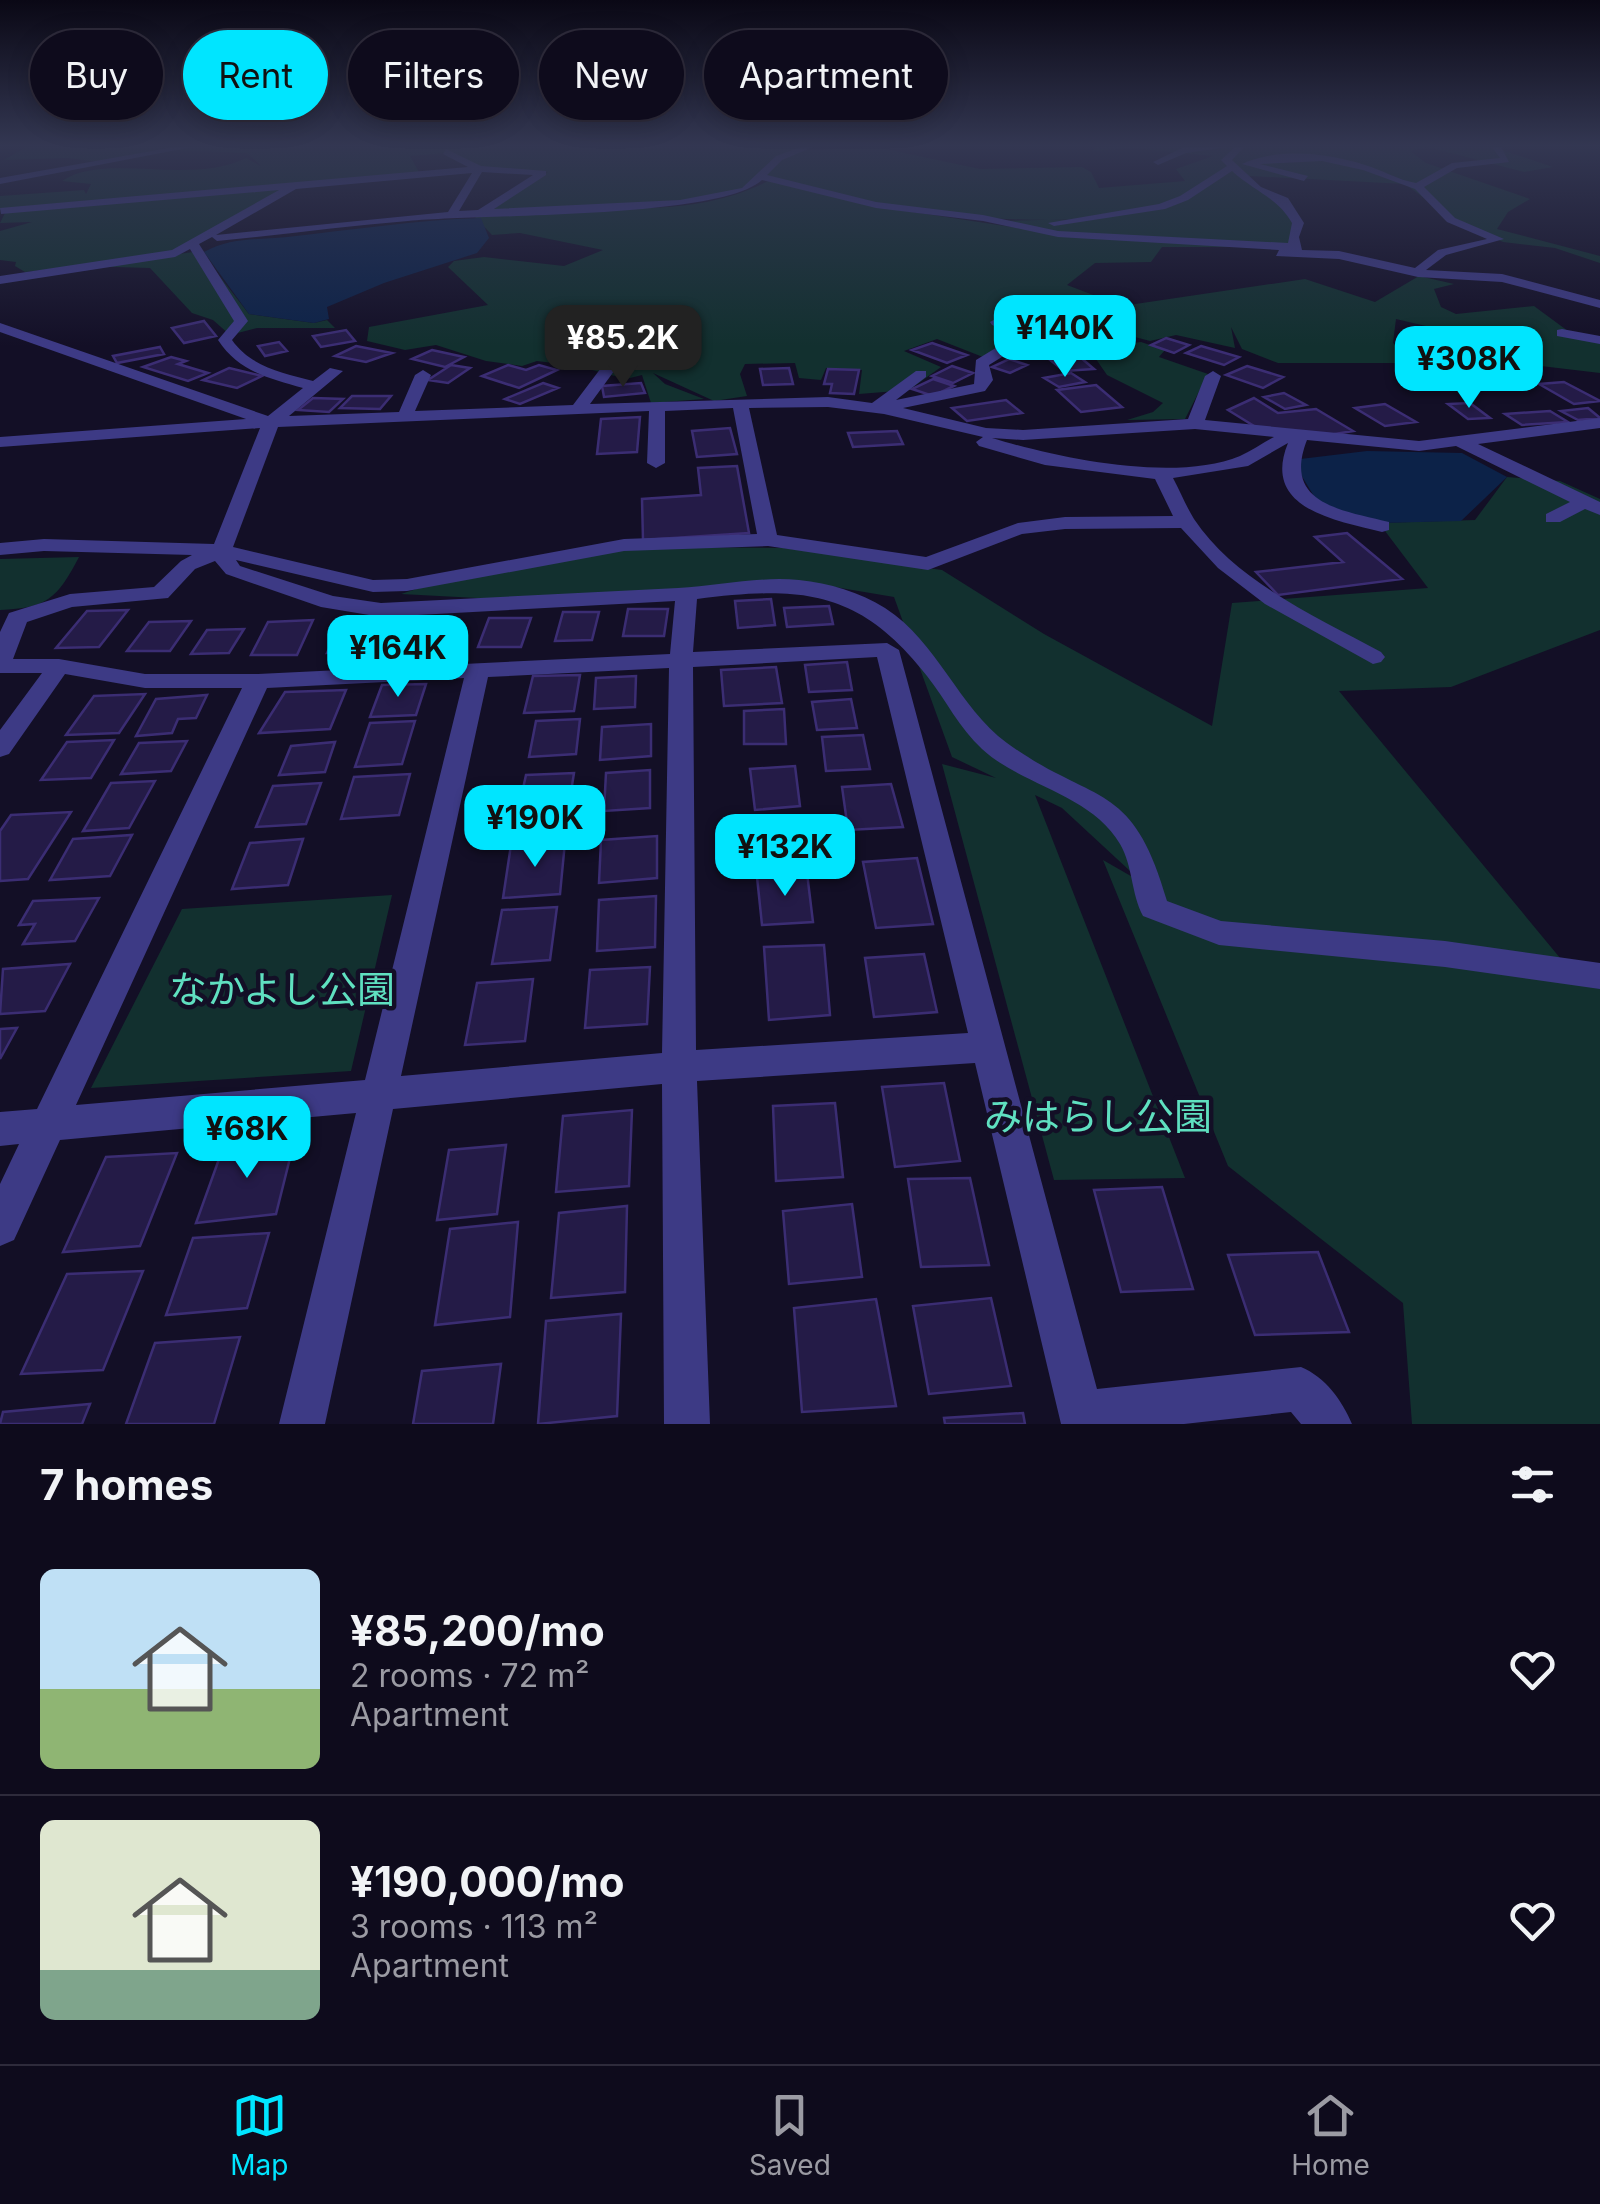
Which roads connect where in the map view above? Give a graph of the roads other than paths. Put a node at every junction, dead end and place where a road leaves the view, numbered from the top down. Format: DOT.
graph roads {
  1 [pos="247,213"];
  2 [pos="468,213"];
  3 [pos="948,213"];
  4 [pos="1130,213"];
  5 [pos="1292,213"];
  6 [pos="1445,213"];
  7 [pos="452,214"];
  8 [pos="983,218"];
  9 [pos="199,242"];
  10 [pos="1295,250"];
  11 [pos="1251,260"];
  12 [pos="1418,273"];
  13 [pos="0,280"];
  14 [pos="1600,304"];
  15 [pos="997,322"];
  16 [pos="0,327"];
  17 [pos="1562,333"];
  18 [pos="1026,336"];
  19 [pos="1115,336"];
  20 [pos="1600,340"];
  21 [pos="612,363"];
  22 [pos="335,372"];
  23 [pos="922,374"];
  24 [pos="424,375"];
  25 [pos="1213,376"];
  26 [pos="313,386"];
  27 [pos="740,403"];
  28 [pos="848,404"];
  29 [pos="658,406"];
  30 [pos="875,408"];
  31 [pos="578,409"];
  32 [pos="406,416"];
  33 [pos="271,422"];
  34 [pos="1600,423"];
  35 [pos="1195,424"];
  36 [pos="862,425"];
  37 [pos="964,428"];
  38 [pos="1295,436"];
  39 [pos="1459,441"];
  40 [pos="0,442"];
  41 [pos="656,463"];
  42 [pos="1162,474"];
  43 [pos="1592,506"];
  44 [pos="1553,518"];
  45 [pos="1186,522"];
  46 [pos="1382,526"];
  47 [pos="768,540"];
  48 [pos="0,549"];
  49 [pos="222,550"];
  50 [pos="686,594"];
  51 [pos="1373,657"];
  52 [pos="682,658"];
  53 [pos="0,664"];
  54 [pos="60,666"];
  55 [pos="478,668"];
  56 [pos="258,681"];
  57 [pos="0,748"];
  58 [pos="1600,976"];
  59 [pos="985,1047"];
  60 [pos="680,1067"];
  61 [pos="378,1098"];
  62 [pos="50,1126"];
  63 [pos="0,1129"];
  64 [pos="0,1226"];
  65 [pos="1083,1419"];
  66 [pos="302,1424"];
  67 [pos="687,1424"];
  68 [pos="1329,1424"];
  1 -- 9 [label="street"];
  2 -- 7 [label="street"];
  3 -- 8 [label="street"];
  4 -- 8 [label="street"];
  5 -- 10 [label="street"];
  6 -- 12 [label="street"];
  7 -- 9 [label="street"];
  8 -- 10 [label="street"];
  9 -- 13 [label="street"];
  9 -- 26 [label="street"];
  10 -- 11 [label="street"];
  10 -- 12 [label="street"];
  12 -- 14 [label="street"];
  15 -- 18 [label="street"];
  16 -- 33 [label="street"];
  17 -- 20 [label="street"];
  18 -- 19 [label="street"];
  18 -- 30 [label="street"];
  21 -- 31 [label="street"];
  22 -- 26 [label="street"];
  23 -- 30 [label="street"];
  24 -- 32 [label="street"];
  25 -- 35 [label="street"];
  26 -- 33 [label="street"];
  27 -- 28 [label="street"];
  27 -- 29 [label="street"];
  27 -- 47 [label="street"];
  28 -- 30 [label="street"];
  28 -- 36 [label="street"];
  29 -- 31 [label="street"];
  29 -- 41 [label="street"];
  30 -- 37 [label="street"];
  31 -- 32 [label="street"];
  32 -- 33 [label="street"];
  33 -- 40 [label="street"];
  33 -- 49 [label="street"];
  34 -- 39 [label="street"];
  35 -- 37 [label="street"];
  35 -- 38 [label="street"];
  37 -- 42 [label="street"];
  38 -- 39 [label="street"];
  38 -- 42 [label="street"];
  38 -- 46 [label="street"];
  39 -- 43 [label="street"];
  42 -- 45 [label="street"];
  43 -- 44 [label="street"];
  45 -- 47 [label="street"];
  45 -- 51 [label="street"];
  47 -- 49 [label="street"];
  48 -- 49 [label="street"];
  49 -- 50 [label="street"];
  49 -- 53 [label="street"];
  50 -- 52 [label="street"];
  50 -- 58 [label="street"];
  52 -- 55 [label="street"];
  52 -- 59 [label="street"];
  52 -- 60 [label="street"];
  53 -- 54 [label="street"];
  54 -- 56 [label="street"];
  54 -- 57 [label="street"];
  55 -- 56 [label="street"];
  55 -- 61 [label="street"];
  56 -- 62 [label="street"];
  59 -- 60 [label="street"];
  59 -- 65 [label="street"];
  60 -- 61 [label="street"];
  60 -- 67 [label="street"];
  61 -- 62 [label="street"];
  61 -- 66 [label="street"];
  62 -- 63 [label="street"];
  62 -- 64 [label="street"];
  65 -- 68 [label="street"];
}
